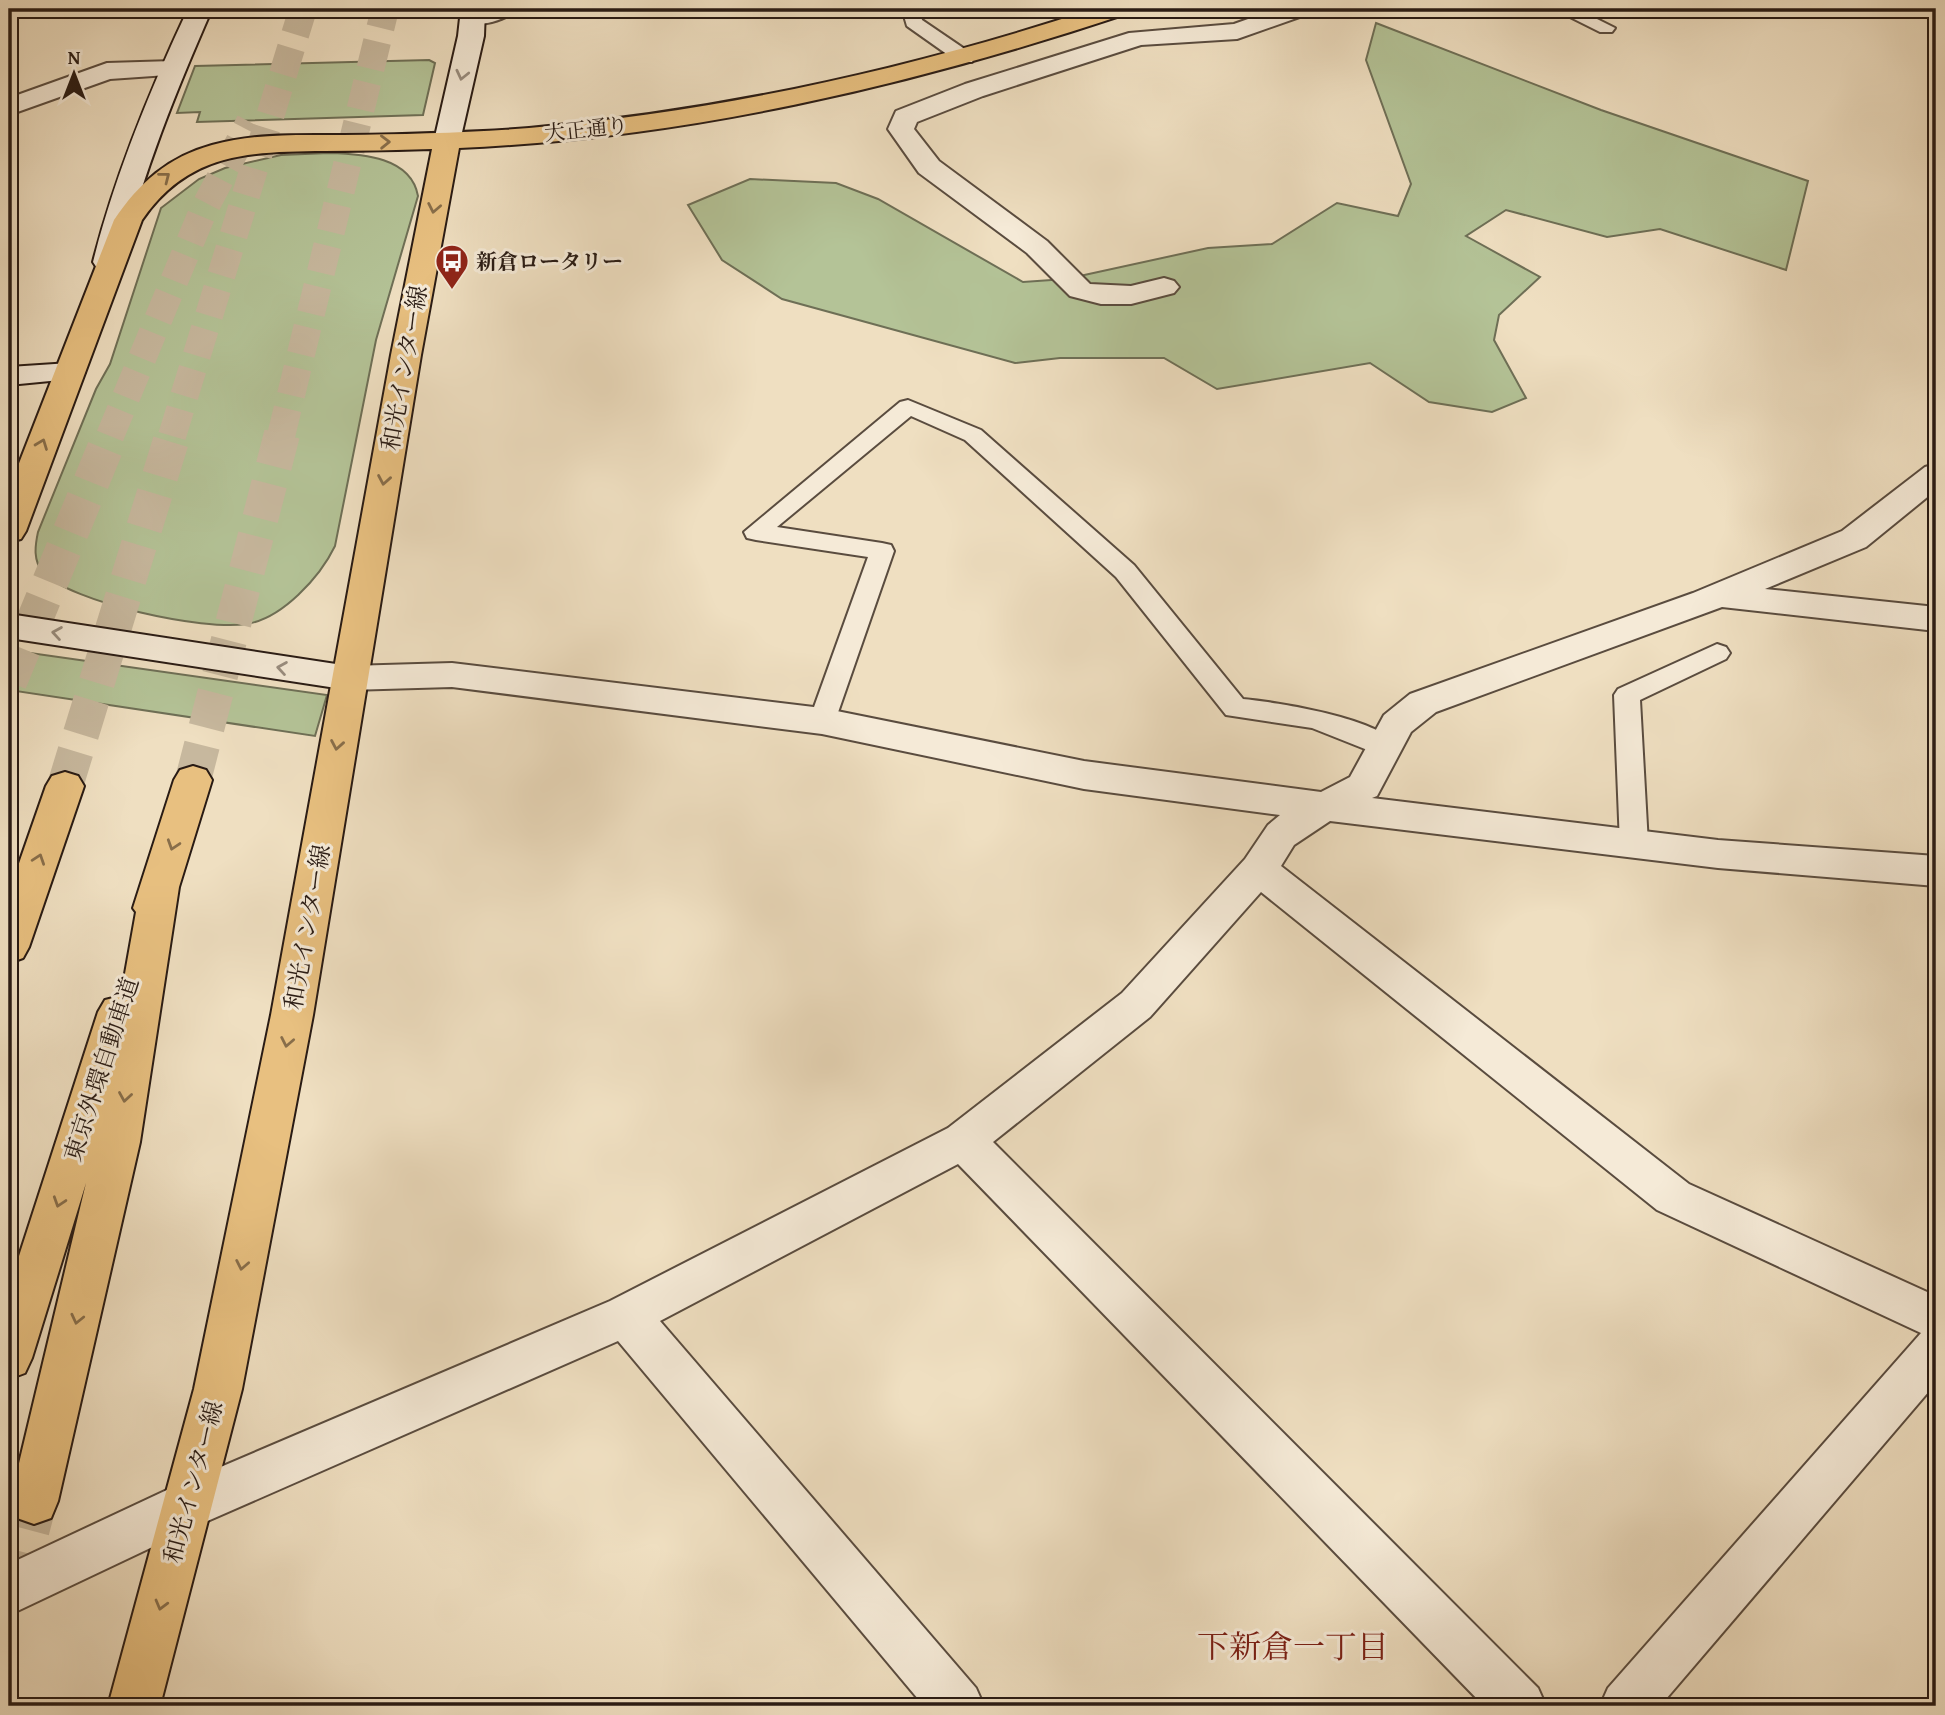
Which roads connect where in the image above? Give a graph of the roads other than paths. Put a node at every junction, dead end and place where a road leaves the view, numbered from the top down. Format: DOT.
graph roads {
  1 [pos="127,9"];
  2 [pos="200,9"];
  3 [pos="503,9"];
  4 [pos="911,9"];
  5 [pos="1117,9"];
  6 [pos="1299,9"];
  7 [pos="1563,9"];
  8 [pos="473,13"];
  9 [pos="1606,28"];
  10 [pos="965,58"];
  11 [pos="173,69"];
  12 [pos="9,107"];
  13 [pos="447,141"];
  14 [pos="106,276"];
  15 [pos="1164,287"];
  16 [pos="70,372"];
  17 [pos="9,376"];
  18 [pos="1936,474"];
  19 [pos="9,531"];
  20 [pos="1717,595"];
  21 [pos="1936,619"];
  22 [pos="9,626"];
  23 [pos="1717,653"];
  24 [pos="349,678"];
  25 [pos="822,721"];
  26 [pos="1384,746"];
  27 [pos="193,780"];
  28 [pos="65,786"];
  29 [pos="1329,808"];
  30 [pos="1634,844"];
  31 [pos="1258,869"];
  32 [pos="1936,871"];
  33 [pos="160,884"];
  34 [pos="9,947"];
  35 [pos="962,1141"];
  36 [pos="626,1316"];
  37 [pos="1936,1318"];
  38 [pos="1936,1349"];
  39 [pos="9,1359"];
  40 [pos="34,1501"];
  41 [pos="187,1507"];
  42 [pos="9,1590"];
  43 [pos="134,1706"];
  44 [pos="958,1706"];
  45 [pos="1520,1706"];
  46 [pos="1626,1706"];
  1 -- 2 [label="street"];
  2 -- 11 [label="street"];
  3 -- 8 [label="street"];
  4 -- 10 [label="lane"];
  5 -- 10 [label="main road, 大正通り"];
  6 -- 15 [label="street"];
  7 -- 9 [label="lane"];
  8 -- 13 [label="street, one-way"];
  10 -- 13 [label="main road, 大正通り"];
  11 -- 12 [label="street"];
  11 -- 14 [label="street"];
  14 -- 13 [label="main road, 大正通り, one-way"];
  13 -- 24 [label="main road, 和光インター線, one-way"];
  14 -- 16 [label="main road"];
  16 -- 17 [label="street"];
  19 -- 16 [label="main road, one-way"];
  18 -- 20 [label="street"];
  20 -- 21 [label="street"];
  20 -- 26 [label="street"];
  24 -- 22 [label="street, one-way"];
  23 -- 30 [label="lane"];
  24 -- 25 [label="street"];
  24 -- 41 [label="main road, 和光インター線, one-way"];
  25 -- 26 [label="lane"];
  25 -- 29 [label="street"];
  26 -- 29 [label="street"];
  27 -- 33 [label="main road, 東京外環自動車道, one-way"];
  34 -- 28 [label="main road, one-way"];
  29 -- 30 [label="street"];
  29 -- 31 [label="street"];
  30 -- 32 [label="street"];
  31 -- 35 [label="street"];
  31 -- 37 [label="street"];
  33 -- 39 [label="main road, 東京外環自動車道, one-way"];
  33 -- 40 [label="main road, one-way"];
  35 -- 36 [label="street"];
  35 -- 45 [label="street"];
  36 -- 41 [label="street"];
  36 -- 44 [label="street"];
  38 -- 46 [label="street"];
  41 -- 42 [label="street"];
  41 -- 43 [label="main road, 和光インター線, one-way"];
}
